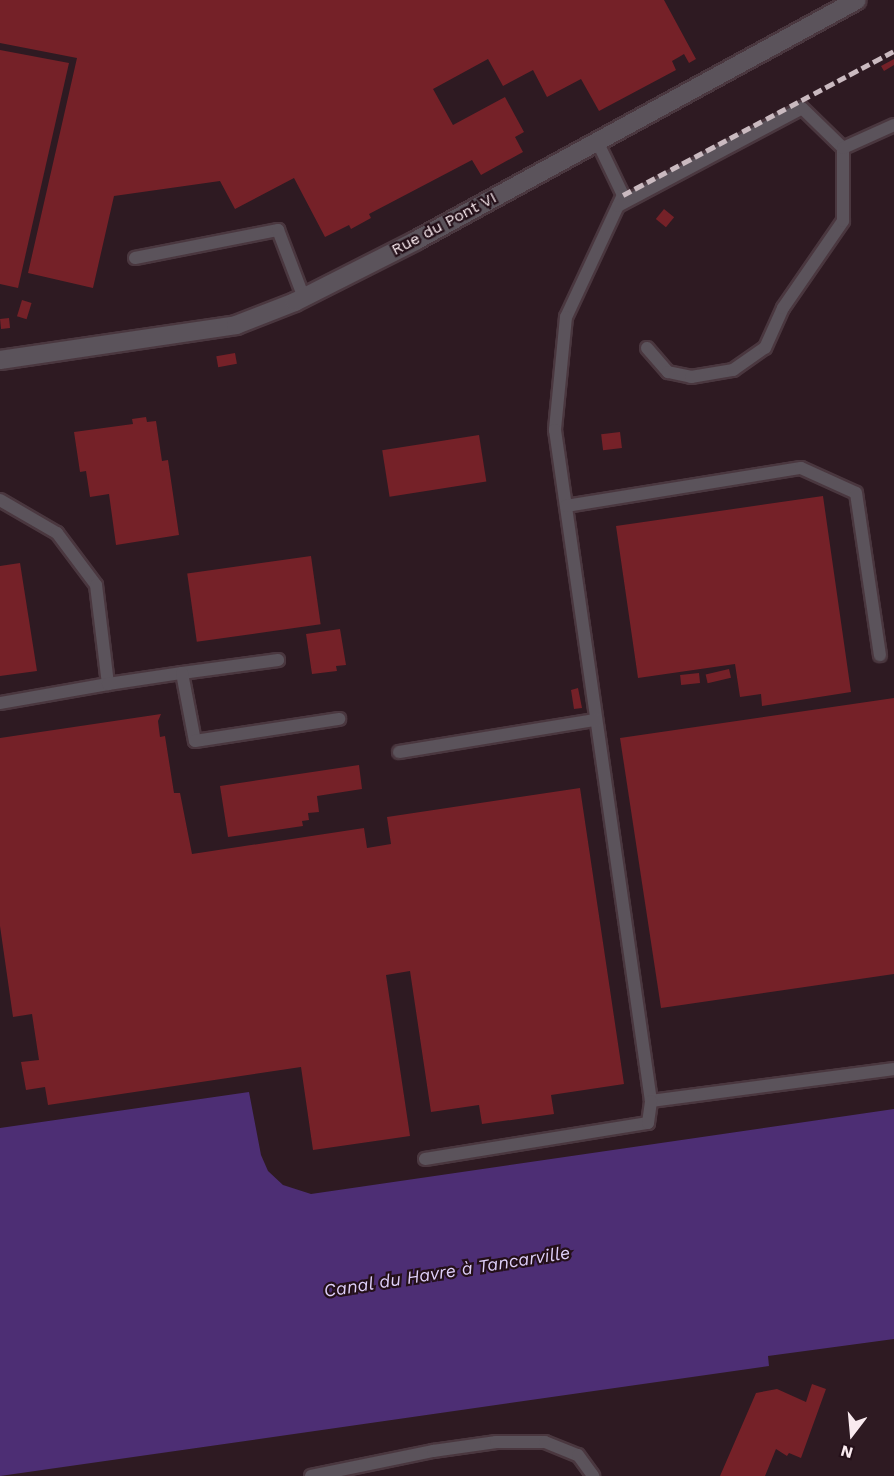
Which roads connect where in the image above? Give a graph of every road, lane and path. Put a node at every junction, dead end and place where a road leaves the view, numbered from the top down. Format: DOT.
graph roads {
  1 [pos="857,0"];
  2 [pos="894,125"];
  3 [pos="597,141"];
  4 [pos="843,148"];
  5 [pos="618,206"];
  6 [pos="135,258"];
  7 [pos="304,298"];
  8 [pos="647,348"];
  9 [pos="0,360"];
  10 [pos="0,500"];
  11 [pos="566,506"];
  12 [pos="880,655"];
  13 [pos="278,660"];
  14 [pos="182,674"];
  15 [pos="108,684"];
  16 [pos="0,703"];
  17 [pos="339,719"];
  18 [pos="595,720"];
  19 [pos="399,752"];
  20 [pos="894,1070"];
  21 [pos="651,1101"];
  22 [pos="425,1159"];
  23 [pos="311,1476"];
  24 [pos="593,1476"];
  1 -- 3 [label="street, Rue du Pont VI"];
  2 -- 4 [label="lane"];
  3 -- 5 [label="lane"];
  3 -- 7 [label="street, Rue du Pont VI"];
  4 -- 5 [label="lane"];
  4 -- 8 [label="lane"];
  5 -- 11 [label="lane"];
  6 -- 7 [label="lane"];
  7 -- 9 [label="street, Rue du Pont VI"];
  10 -- 15 [label="lane"];
  11 -- 12 [label="lane"];
  11 -- 18 [label="lane"];
  13 -- 14 [label="lane"];
  14 -- 15 [label="lane"];
  14 -- 17 [label="lane"];
  15 -- 16 [label="lane"];
  18 -- 19 [label="lane"];
  18 -- 21 [label="lane"];
  20 -- 21 [label="lane"];
  21 -- 22 [label="lane"];
  23 -- 24 [label="lane"];
}
